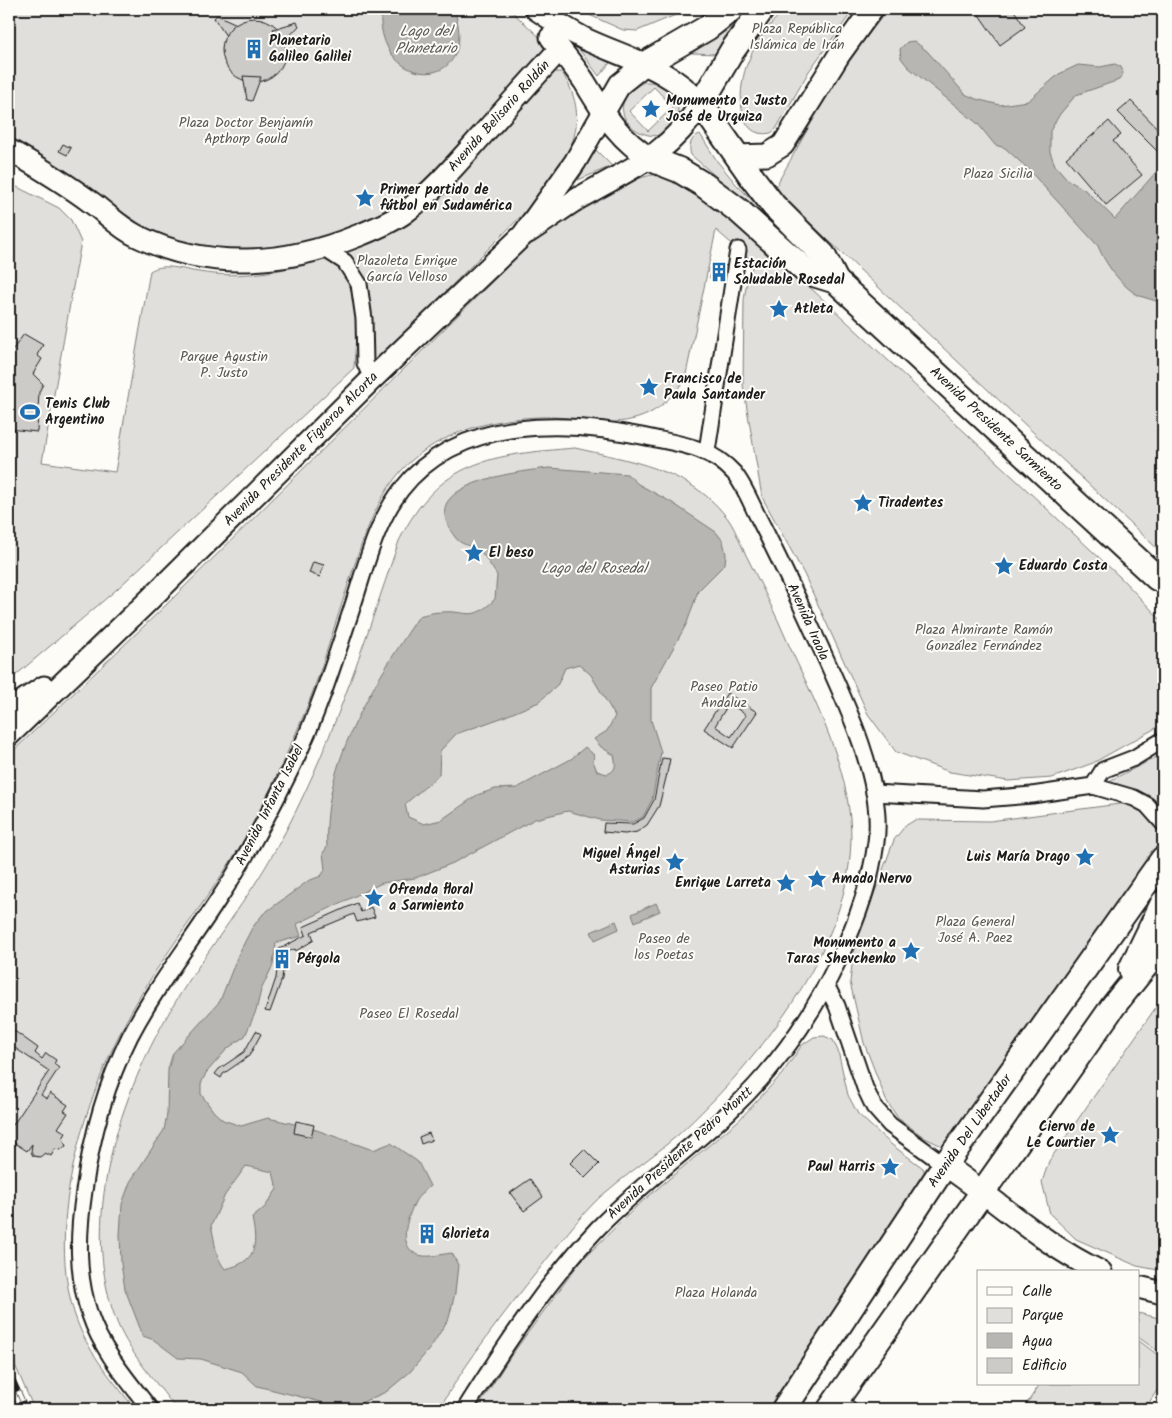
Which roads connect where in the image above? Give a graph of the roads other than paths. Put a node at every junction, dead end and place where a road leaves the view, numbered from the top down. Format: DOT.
graph roads {
  1 [pos="530,9"];
  2 [pos="536,9"];
  3 [pos="731,9"];
  4 [pos="762,9"];
  5 [pos="872,9"];
  6 [pos="560,49"];
  7 [pos="645,64"];
  8 [pos="701,104"];
  9 [pos="604,112"];
  10 [pos="9,150"];
  11 [pos="737,156"];
  12 [pos="651,158"];
  13 [pos="523,235"];
  14 [pos="325,249"];
  15 [pos="738,250"];
  16 [pos="836,281"];
  17 [pos="372,379"];
  18 [pos="707,451"];
  19 [pos="1161,585"];
  20 [pos="80,664"];
  21 [pos="9,710"];
  22 [pos="9,735"];
  23 [pos="1163,740"];
  24 [pos="1093,786"];
  25 [pos="874,794"];
  26 [pos="1163,823"];
  27 [pos="1163,859"];
  28 [pos="1163,903"];
  29 [pos="1163,944"];
  30 [pos="826,985"];
  31 [pos="1114,1005"];
  32 [pos="945,1165"];
  33 [pos="982,1190"];
  34 [pos="1097,1270"];
  35 [pos="1140,1287"];
  36 [pos="1163,1293"];
  37 [pos="838,1406"];
  38 [pos="150,1409"];
  39 [pos="465,1409"];
  40 [pos="784,1409"];
  1 -- 6 [label="main road, Avenida Presidente Sarmiento"];
  2 -- 7 [label="main road, Avenida Presidente Sarmiento"];
  3 -- 7 [label="main road, Avenida Presidente Figueroa Alcorta"];
  4 -- 8 [label="main road, Avenida Presidente Figueroa Alcorta"];
  5 -- 11 [label="main road"];
  6 -- 9 [label="main road, Avenida Presidente Sarmiento"];
  6 -- 14 [label="main road, Avenida Belisario Roldán"];
  7 -- 8 [label="main road, Avenida Presidente Sarmiento"];
  7 -- 9 [label="main road, Avenida Presidente Figueroa Alcorta"];
  8 -- 11 [label="main road, Avenida Presidente Sarmiento"];
  8 -- 12 [label="main road, Avenida Presidente Figueroa Alcorta"];
  9 -- 12 [label="main road, Avenida Presidente Sarmiento"];
  9 -- 13 [label="main road, Avenida Presidente Figueroa Alcorta"];
  10 -- 14 [label="main road, Avenida Belisario Roldán"];
  11 -- 16 [label="main road, Avenida Presidente Sarmiento"];
  12 -- 13 [label="main road, Avenida Presidente Figueroa Alcorta"];
  12 -- 16 [label="main road, Avenida Presidente Sarmiento"];
  13 -- 17 [label="main road, Avenida Presidente Figueroa Alcorta"];
  14 -- 17 [label="street"];
  15 -- 18 [label="street"];
  16 -- 19 [label="main road, Avenida Presidente Sarmiento"];
  17 -- 20 [label="main road, Avenida Presidente Figueroa Alcorta"];
  18 -- 25 [label="street, Avenida Iraola"];
  18 -- 38 [label="street, Avenida Infanta Isabel"];
  20 -- 21 [label="main road, Avenida Presidente Figueroa Alcorta"];
  20 -- 22 [label="main road, Avenida Presidente Figueroa Alcorta"];
  23 -- 24 [label="street"];
  24 -- 25 [label="street"];
  24 -- 26 [label="street"];
  25 -- 30 [label="street, Avenida Presidente Pedro Montt"];
  27 -- 32 [label="main road, Avenida Del Libertador"];
  28 -- 31 [label="main road"];
  29 -- 31 [label="main road"];
  30 -- 32 [label="street"];
  30 -- 39 [label="street, Avenida Presidente Pedro Montt"];
  31 -- 33 [label="main road"];
  32 -- 33 [label="main road"];
  32 -- 40 [label="main road, Avenida Del Libertador"];
  33 -- 34 [label="main road"];
  33 -- 37 [label="main road"];
  35 -- 36 [label="main road"];
}
